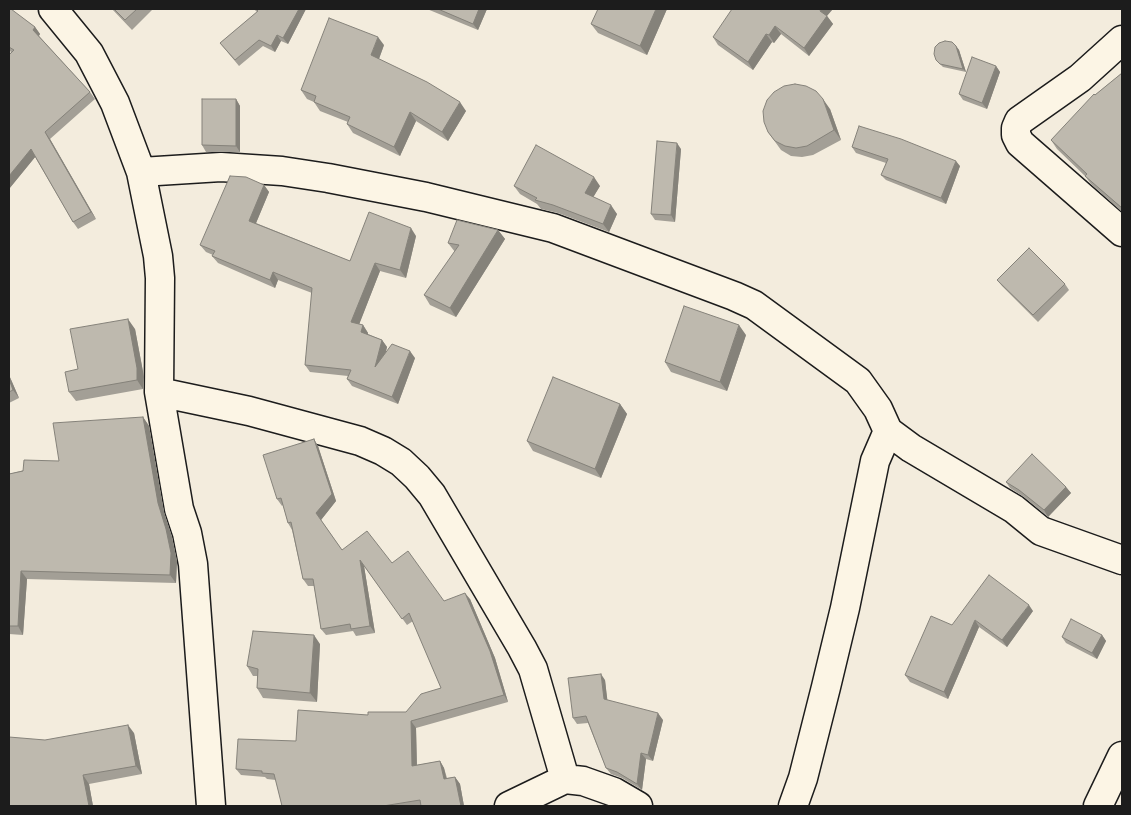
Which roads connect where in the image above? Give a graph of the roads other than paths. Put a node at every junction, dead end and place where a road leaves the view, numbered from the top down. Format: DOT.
graph roads {
  1 [pos="53,9"];
  2 [pos="1122,40"];
  3 [pos="141,172"];
  4 [pos="1122,232"];
  5 [pos="159,392"];
  6 [pos="888,431"];
  7 [pos="1122,560"];
  8 [pos="1122,756"];
  9 [pos="565,779"];
  10 [pos="211,806"];
  11 [pos="509,806"];
  12 [pos="638,806"];
  13 [pos="793,806"];
  14 [pos="1098,806"];
  1 -- 3 [label="street"];
  2 -- 4 [label="street"];
  3 -- 5 [label="street"];
  3 -- 6 [label="street"];
  5 -- 9 [label="street"];
  5 -- 10 [label="street"];
  6 -- 7 [label="street"];
  6 -- 13 [label="street"];
  8 -- 14 [label="street"];
  9 -- 11 [label="street"];
  9 -- 12 [label="street"];
}
